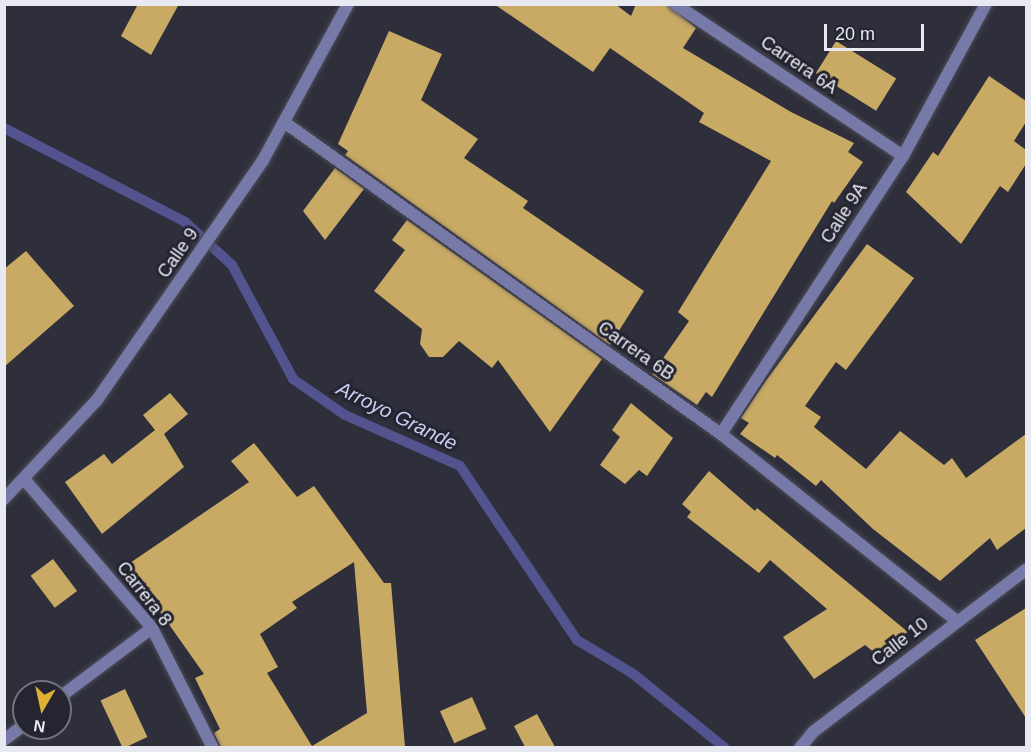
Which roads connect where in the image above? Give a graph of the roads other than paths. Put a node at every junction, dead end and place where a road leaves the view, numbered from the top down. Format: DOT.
graph roads {
  1 [pos="348,4"];
  2 [pos="675,4"];
  3 [pos="986,4"];
  4 [pos="284,122"];
  5 [pos="903,156"];
  6 [pos="721,434"];
  7 [pos="24,479"];
  8 [pos="4,499"];
  9 [pos="1026,570"];
  10 [pos="957,621"];
  11 [pos="152,628"];
  12 [pos="72,688"];
  13 [pos="213,747"];
  14 [pos="800,747"];
  1 -- 4 [label="street, Calle 9"];
  2 -- 5 [label="street, Carrera 6A"];
  3 -- 5 [label="street, Calle 9A"];
  4 -- 6 [label="street, Carrera 6B"];
  4 -- 7 [label="street, Calle 9"];
  5 -- 6 [label="street, Calle 9A"];
  6 -- 10 [label="street, Carrera 6B"];
  7 -- 8 [label="street, Calle 9"];
  7 -- 11 [label="street, Carrera 8"];
  9 -- 10 [label="street, Calle 10"];
  10 -- 14 [label="street, Calle 10"];
  11 -- 12 [label="street"];
  11 -- 13 [label="street, Carrera 8"];
}
